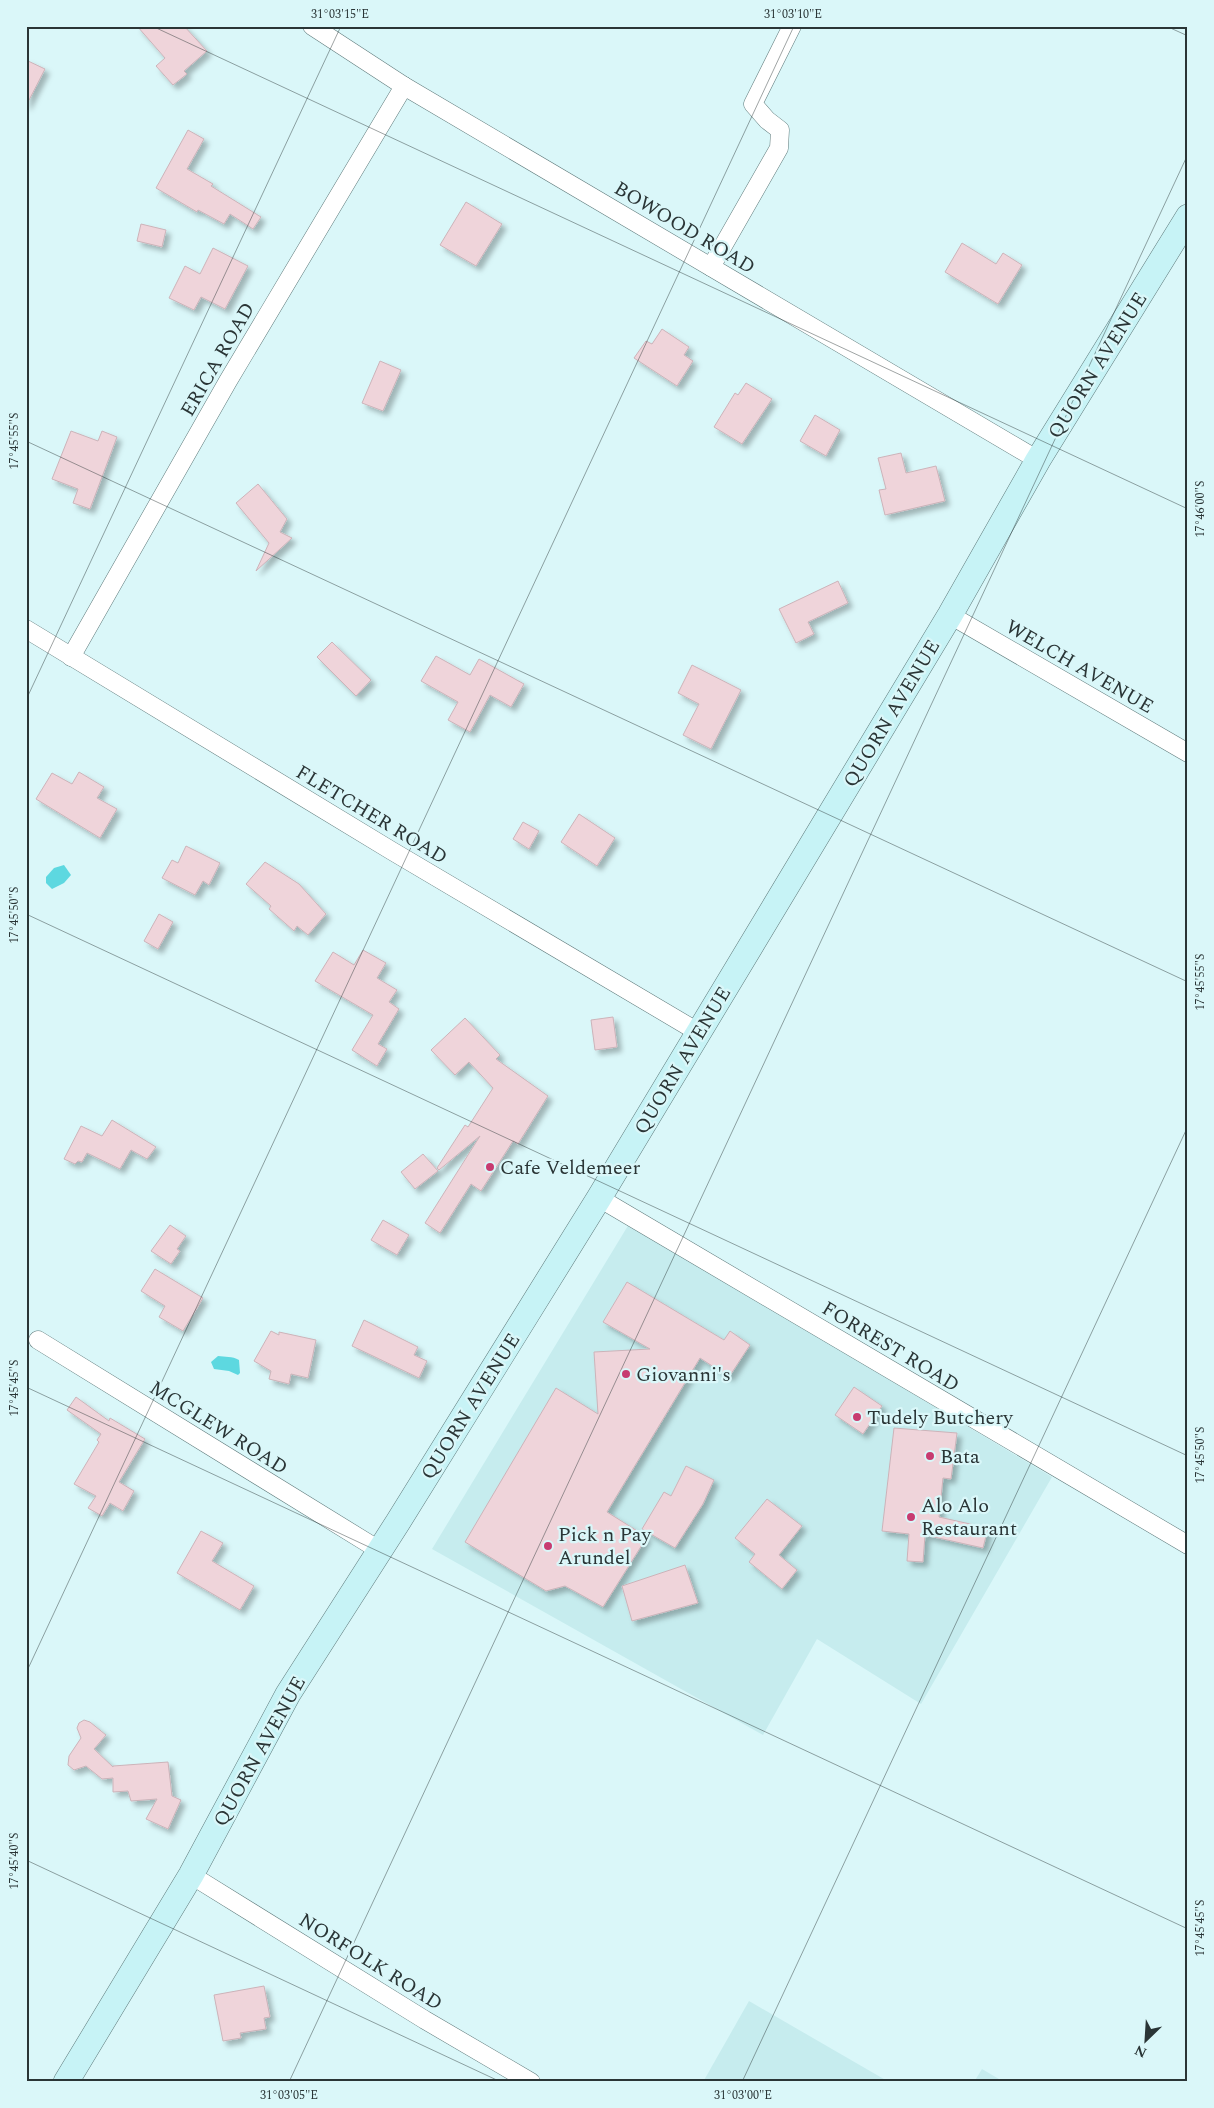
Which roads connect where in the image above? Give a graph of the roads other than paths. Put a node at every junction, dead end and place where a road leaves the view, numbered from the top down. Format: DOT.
graph roads {
  1 [pos="312,26"];
  2 [pos="792,26"];
  3 [pos="404,86"];
  4 [pos="1188,217"];
  5 [pos="711,267"];
  6 [pos="1038,460"];
  7 [pos="950,615"];
  8 [pos="26,628"];
  9 [pos="71,657"];
  10 [pos="1188,754"];
  11 [pos="698,1032"];
  12 [pos="599,1198"];
  13 [pos="38,1340"];
  14 [pos="1188,1545"];
  15 [pos="379,1550"];
  16 [pos="191,1875"];
  17 [pos="66,2082"];
  18 [pos="531,2082"];
  1 -- 3 [label="street, BOWOOD ROAD"];
  2 -- 5 [label="street"];
  3 -- 5 [label="street, BOWOOD ROAD"];
  3 -- 9 [label="street, ERICA ROAD"];
  4 -- 6 [label="street, QUORN AVENUE"];
  5 -- 6 [label="street, BOWOOD ROAD"];
  6 -- 7 [label="street, QUORN AVENUE"];
  7 -- 10 [label="street, WELCH AVENUE"];
  7 -- 11 [label="street, QUORN AVENUE"];
  8 -- 9 [label="street, FLETCHER ROAD"];
  9 -- 11 [label="street, FLETCHER ROAD"];
  11 -- 12 [label="street, QUORN AVENUE"];
  12 -- 14 [label="street, FORREST ROAD"];
  12 -- 15 [label="street, QUORN AVENUE"];
  13 -- 15 [label="street, MCGLEW ROAD"];
  15 -- 16 [label="street, QUORN AVENUE"];
  16 -- 17 [label="street, QUORN AVENUE"];
  16 -- 18 [label="street, NORFOLK ROAD"];
}
